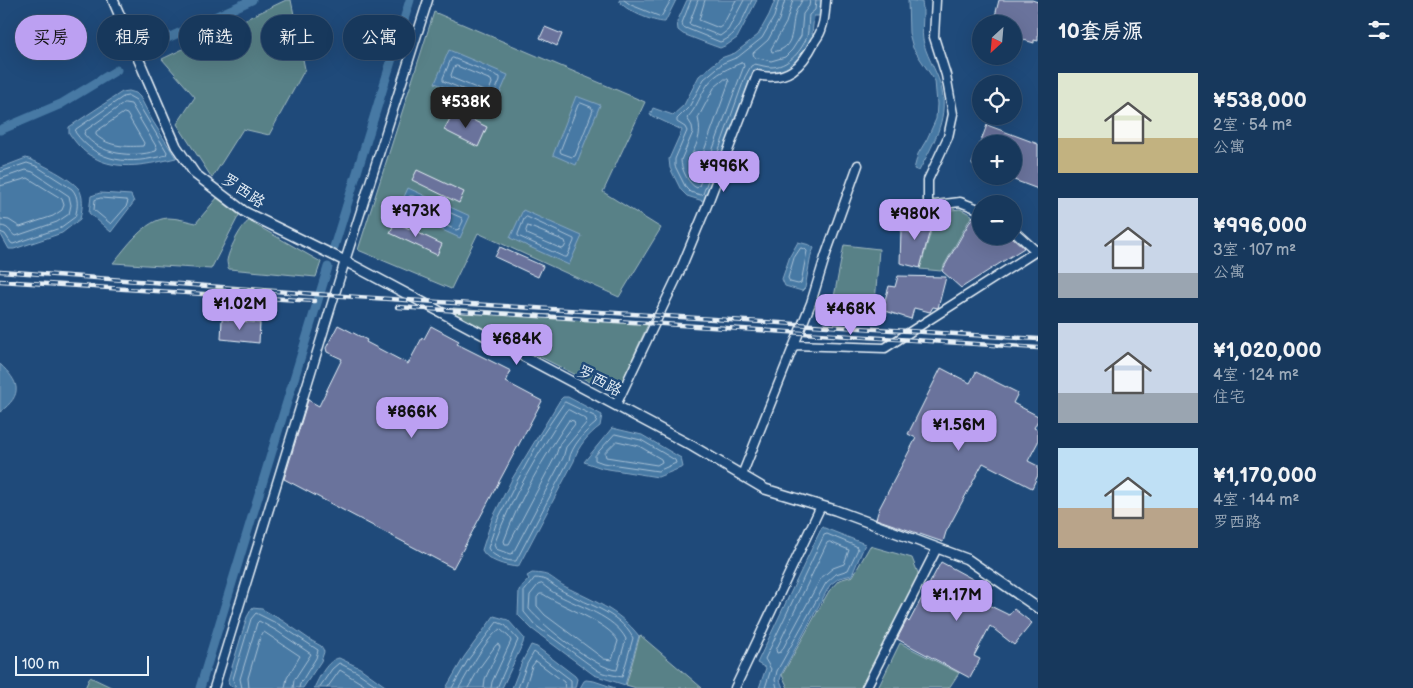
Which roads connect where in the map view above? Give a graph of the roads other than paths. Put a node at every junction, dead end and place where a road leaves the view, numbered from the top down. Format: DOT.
graph roads {
  1 [pos="113,0"];
  2 [pos="428,0"];
  3 [pos="826,0"];
  4 [pos="936,0"];
  5 [pos="858,166"];
  6 [pos="972,207"];
  7 [pos="1022,238"];
  8 [pos="1037,250"];
  9 [pos="345,261"];
  10 [pos="794,345"];
  11 [pos="616,406"];
  12 [pos="742,475"];
  13 [pos="821,506"];
  14 [pos="937,548"];
  15 [pos="1038,608"];
  16 [pos="214,688"];
  17 [pos="735,688"];
  18 [pos="866,688"];
  1 -- 9 [label="street, 罗西路"];
  2 -- 9 [label="street"];
  3 -- 11 [label="street"];
  4 -- 6 [label="street"];
  5 -- 10 [label="street"];
  7 -- 8 [label="street"];
  8 -- 10 [label="street"];
  9 -- 11 [label="street, 罗西路"];
  9 -- 16 [label="street"];
  10 -- 12 [label="street"];
  11 -- 12 [label="street, 罗西路"];
  12 -- 13 [label="street, 罗西路"];
  13 -- 14 [label="street, 罗西路"];
  13 -- 17 [label="street"];
  14 -- 15 [label="street, 罗西路"];
  14 -- 18 [label="street"];
}
